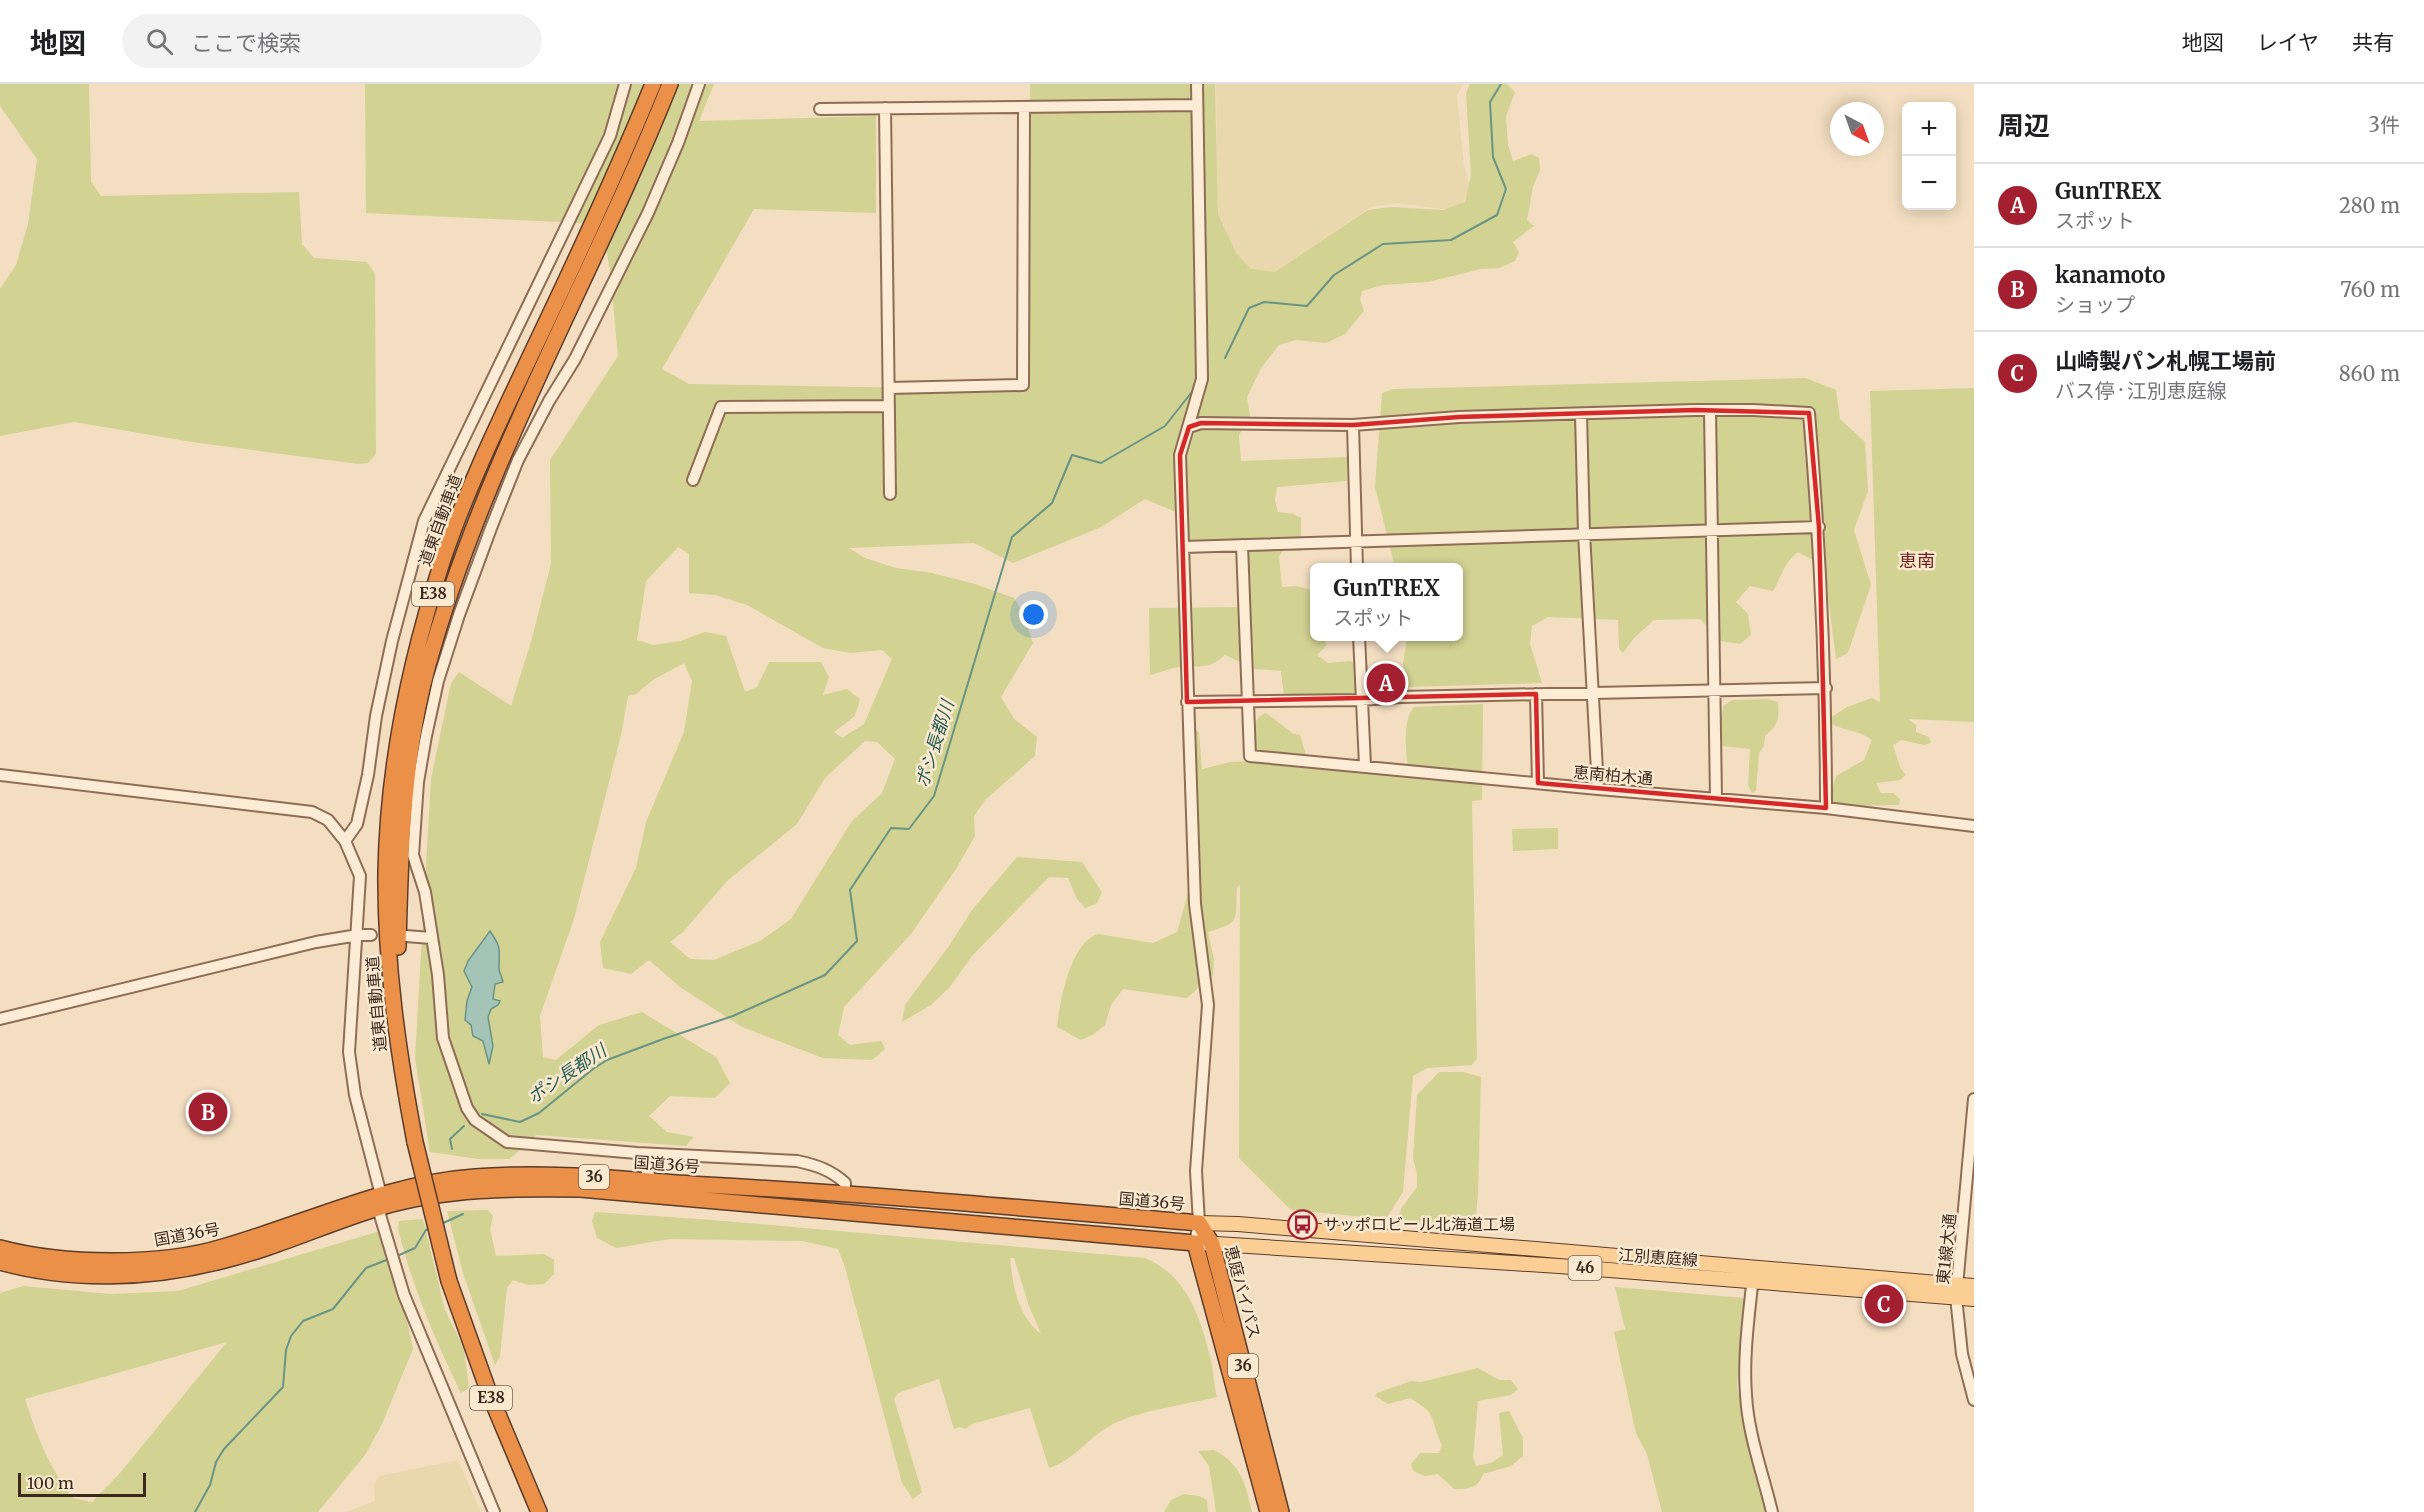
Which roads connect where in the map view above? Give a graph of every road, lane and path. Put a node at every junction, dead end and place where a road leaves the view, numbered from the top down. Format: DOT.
graph roads {
  1 [pos="625,84"];
  2 [pos="653,84"];
  3 [pos="670,84"];
  4 [pos="699,84"];
  5 [pos="1197,84"];
  6 [pos="1196,105"];
  7 [pos="1024,107"];
  8 [pos="885,108"];
  9 [pos="820,109"];
  10 [pos="889,388"];
  11 [pos="888,406"];
  12 [pos="1710,411"];
  13 [pos="1581,414"];
  14 [pos="1353,425"];
  15 [pos="1189,427"];
  16 [pos="693,480"];
  17 [pos="890,495"];
  18 [pos="1819,527"];
  19 [pos="1712,530"];
  20 [pos="1584,533"];
  21 [pos="1356,543"];
  22 [pos="1242,545"];
  23 [pos="1184,547"];
  24 [pos="1357,563"];
  25 [pos="1359,641"];
  26 [pos="1826,688"];
  27 [pos="1594,692"];
  28 [pos="1714,692"];
  29 [pos="1536,694"];
  30 [pos="1361,700"];
  31 [pos="1248,701"];
  32 [pos="1187,702"];
  33 [pos="1365,765"];
  34 [pos="0,774"];
  35 [pos="1538,783"];
  36 [pos="1598,789"];
  37 [pos="1716,798"];
  38 [pos="1826,808"];
  39 [pos="1974,826"];
  40 [pos="345,841"];
  41 [pos="358,935"];
  42 [pos="371,935"];
  43 [pos="406,936"];
  44 [pos="431,938"];
  45 [pos="0,1018"];
  46 [pos="1974,1099"];
  47 [pos="415,1142"];
  48 [pos="637,1153"];
  49 [pos="653,1182"];
  50 [pos="845,1192"];
  51 [pos="381,1206"];
  52 [pos="1198,1223"];
  53 [pos="1195,1243"];
  54 [pos="1212,1244"];
  55 [pos="0,1248"];
  56 [pos="0,1262"];
  57 [pos="1753,1267"];
  58 [pos="1752,1281"];
  59 [pos="1974,1286"];
  60 [pos="1957,1291"];
  61 [pos="1974,1299"];
  62 [pos="1974,1400"];
  63 [pos="494,1512"];
  64 [pos="539,1512"];
  65 [pos="1268,1512"];
  66 [pos="1281,1512"];
  67 [pos="1772,1512"];
  1 -- 40 [label="street"];
  2 -- 47 [label="highway, 道東自動車道 / E38"];
  3 -- 47 [label="highway, 道東自動車道 / E38"];
  4 -- 44 [label="street"];
  5 -- 6 [label="street"];
  6 -- 7 [label="street"];
  6 -- 15 [label="street"];
  7 -- 8 [label="street"];
  7 -- 10 [label="street"];
  8 -- 9 [label="street"];
  8 -- 10 [label="street"];
  10 -- 11 [label="street"];
  11 -- 16 [label="street"];
  11 -- 17 [label="street"];
  12 -- 13 [label="street"];
  12 -- 18 [label="street"];
  12 -- 19 [label="street"];
  13 -- 14 [label="street"];
  13 -- 20 [label="street"];
  14 -- 15 [label="street"];
  14 -- 21 [label="street"];
  15 -- 23 [label="street"];
  18 -- 19 [label="street"];
  18 -- 26 [label="street"];
  19 -- 20 [label="street"];
  19 -- 28 [label="street"];
  20 -- 21 [label="street"];
  20 -- 27 [label="street"];
  21 -- 22 [label="street"];
  21 -- 24 [label="street"];
  22 -- 23 [label="street"];
  22 -- 31 [label="street"];
  23 -- 32 [label="street"];
  25 -- 30 [label="street"];
  26 -- 28 [label="street"];
  26 -- 38 [label="street"];
  27 -- 28 [label="street"];
  27 -- 29 [label="street"];
  27 -- 36 [label="street"];
  28 -- 37 [label="street"];
  29 -- 30 [label="street"];
  29 -- 35 [label="street"];
  30 -- 31 [label="street"];
  30 -- 33 [label="street"];
  31 -- 32 [label="street"];
  31 -- 33 [label="street, 恵南柏木通"];
  32 -- 52 [label="street"];
  33 -- 35 [label="street, 恵南柏木通"];
  34 -- 40 [label="street"];
  35 -- 36 [label="street, 恵南柏木通"];
  36 -- 37 [label="street, 恵南柏木通"];
  37 -- 38 [label="street, 恵南柏木通"];
  38 -- 39 [label="street, 恵南柏木通"];
  40 -- 41 [label="street"];
  41 -- 42 [label="street"];
  41 -- 45 [label="street"];
  41 -- 51 [label="street"];
  43 -- 44 [label="street"];
  44 -- 48 [label="street"];
  46 -- 60 [label="street, 東1線大通"];
  47 -- 64 [label="highway, 道東自動車道 / E38, bridge"];
  48 -- 49 [label="street"];
  48 -- 50 [label="street"];
  49 -- 50 [label="highway, 国道36号 / 36"];
  49 -- 51 [label="highway, 国道36号 / 36"];
  50 -- 52 [label="highway, 国道36号 / 36"];
  51 -- 53 [label="highway, 国道36号 / 36"];
  51 -- 55 [label="highway, 国道36号 / 36"];
  51 -- 56 [label="highway, 国道36号 / 36"];
  51 -- 63 [label="street"];
  52 -- 53 [label="street"];
  52 -- 54 [label="highway, 恵庭バイパス / 36"];
  52 -- 57 [label="main road, 江別恵庭線 / 46"];
  53 -- 54 [label="main road, 江別恵庭線 / 46"];
  53 -- 65 [label="highway, 恵庭バイパス / 36"];
  54 -- 58 [label="main road, 江別恵庭線 / 46"];
  54 -- 66 [label="highway, 恵庭バイパス / 36"];
  57 -- 58 [label="street"];
  57 -- 60 [label="main road, 江別恵庭線 / 46"];
  58 -- 60 [label="main road, 江別恵庭線 / 46"];
  58 -- 67 [label="street"];
  59 -- 60 [label="main road, 江別恵庭線 / 46"];
  60 -- 61 [label="main road, 江別恵庭線 / 46"];
  60 -- 62 [label="street, 東1線大通"];
}
